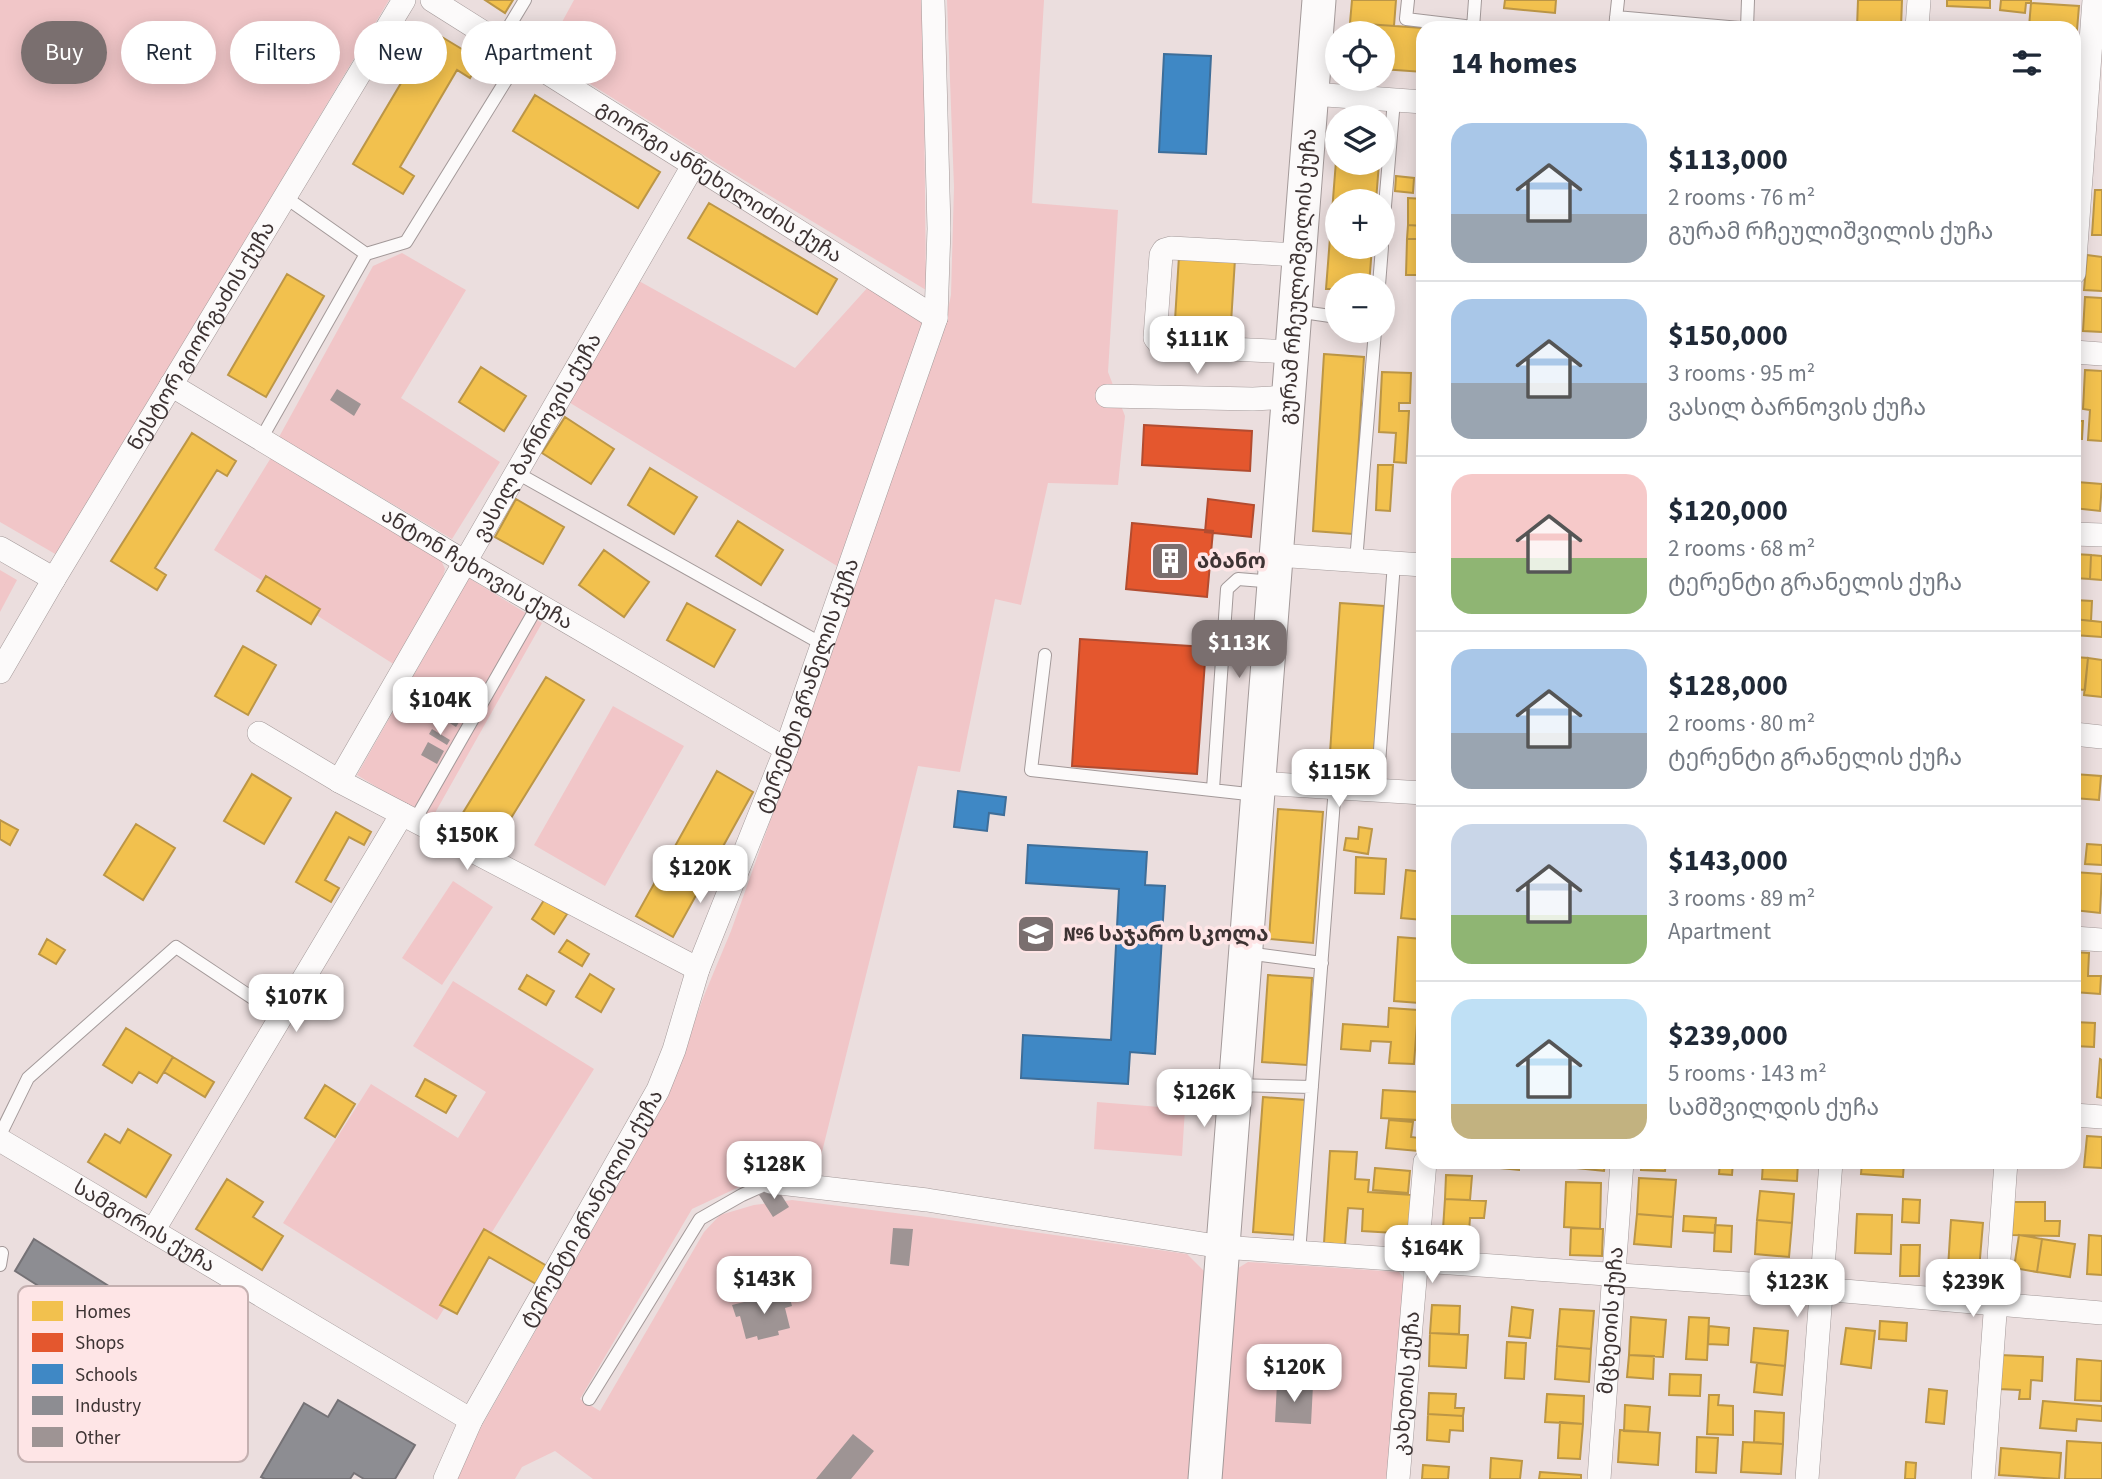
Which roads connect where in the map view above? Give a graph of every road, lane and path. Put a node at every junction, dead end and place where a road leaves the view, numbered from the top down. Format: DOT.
graph roads {
  1 [pos="404,0"];
  2 [pos="432,0"];
  3 [pos="525,0"];
  4 [pos="933,0"];
  5 [pos="1319,0"];
  6 [pos="1408,0"];
  7 [pos="1475,0"];
  8 [pos="1618,0"];
  9 [pos="1748,0"];
  10 [pos="1919,0"];
  11 [pos="2094,0"];
  12 [pos="465,21"];
  13 [pos="512,21"];
  14 [pos="1423,21"];
  15 [pos="1473,21"];
  16 [pos="1616,21"];
  17 [pos="1747,21"];
  18 [pos="1918,21"];
  19 [pos="505,84"];
  20 [pos="567,84"];
  21 [pos="1311,94"];
  22 [pos="1394,100"];
  23 [pos="1416,102"];
  24 [pos="2086,149"];
  25 [pos="694,164"];
  26 [pos="1386,189"];
  27 [pos="285,197"];
  28 [pos="2081,201"];
  29 [pos="366,254"];
  30 [pos="1292,255"];
  31 [pos="1295,311"];
  32 [pos="1325,315"];
  33 [pos="936,318"];
  34 [pos="1374,343"];
  35 [pos="1285,352"];
  36 [pos="2081,352"];
  37 [pos="2102,354"];
  38 [pos="171,385"];
  39 [pos="1107,396"];
  40 [pos="1288,397"];
  41 [pos="261,439"];
  42 [pos="517,473"];
  43 [pos="2081,534"];
  44 [pos="2102,535"];
  45 [pos="0,548"];
  46 [pos="1356,561"];
  47 [pos="465,562"];
  48 [pos="1394,563"];
  49 [pos="1416,565"];
  50 [pos="1275,568"];
  51 [pos="54,579"];
  52 [pos="538,605"];
  53 [pos="822,644"];
  54 [pos="1045,655"];
  55 [pos="0,672"];
  56 [pos="259,733"];
  57 [pos="2081,735"];
  58 [pos="2102,737"];
  59 [pos="786,749"];
  60 [pos="340,781"];
  61 [pos="1335,787"];
  62 [pos="1213,789"];
  63 [pos="1258,789"];
  64 [pos="1377,790"];
  65 [pos="1416,793"];
  66 [pos="408,817"];
  67 [pos="2081,938"];
  68 [pos="2102,940"];
  69 [pos="1245,953"];
  70 [pos="1322,963"];
  71 [pos="698,969"];
  72 [pos="281,1017"];
  73 [pos="1235,1085"];
  74 [pos="1312,1087"];
  75 [pos="2081,1116"];
  76 [pos="2102,1117"];
  77 [pos="0,1135"];
  78 [pos="0,1140"];
  79 [pos="1424,1169"];
  80 [pos="1622,1169"];
  81 [pos="1830,1169"];
  82 [pos="2006,1169"];
  83 [pos="771,1182"];
  84 [pos="153,1231"];
  85 [pos="1222,1247"];
  86 [pos="1299,1253"];
  87 [pos="1416,1262"];
  88 [pos="1614,1275"];
  89 [pos="246,1286"];
  90 [pos="248,1287"];
  91 [pos="1821,1289"];
  92 [pos="1996,1305"];
  93 [pos="2102,1313"];
  94 [pos="589,1399"];
  95 [pos="471,1420"];
  96 [pos="445,1479"];
  97 [pos="1205,1479"];
  98 [pos="1398,1479"];
  99 [pos="1599,1479"];
  100 [pos="1807,1479"];
  101 [pos="1983,1479"];
  1 -- 27 [label="street, ნესტორ გიორგაძის ქუჩა"];
  2 -- 12 [label="street, გიორგი ანწეხელიძის ქუჩა"];
  3 -- 13 [label="lane"];
  4 -- 33 [label="street, ტერენტი გრანელის ქუჩა"];
  5 -- 21 [label="street, გურამ რჩეულიშვილის ქუჩა"];
  6 -- 14 [label="lane"];
  7 -- 15 [label="lane"];
  8 -- 16 [label="lane"];
  9 -- 17 [label="lane"];
  10 -- 18 [label="street"];
  11 -- 24 [label="street"];
  19 -- 29 [label="lane"];
  20 -- 25 [label="street, გიორგი ანწეხელიძის ქუჩა"];
  21 -- 22 [label="street"];
  21 -- 30 [label="street, გურამ რჩეულიშვილის ქუჩა"];
  22 -- 23 [label="street"];
  22 -- 26 [label="lane"];
  24 -- 28 [label="street"];
  25 -- 33 [label="street, გიორგი ანწეხელიძის ქუჩა"];
  25 -- 42 [label="street, ვასილ ბარნოვის ქუჩა"];
  27 -- 29 [label="lane"];
  27 -- 38 [label="street, ნესტორ გიორგაძის ქუჩა"];
  29 -- 41 [label="lane"];
  30 -- 31 [label="street, გურამ რჩეულიშვილის ქუჩა"];
  30 -- 35 [label="street"];
  30 -- 35 [label="street"];
  31 -- 32 [label="lane"];
  31 -- 35 [label="street, გურამ რჩეულიშვილის ქუჩა"];
  33 -- 53 [label="street, ტერენტი გრანელის ქუჩა"];
  34 -- 46 [label="lane"];
  35 -- 40 [label="street, გურამ რჩეულიშვილის ქუჩა"];
  36 -- 37 [label="street"];
  38 -- 41 [label="street, ანტონ ჩეხოვის ქუჩა"];
  38 -- 51 [label="street, ნესტორ გიორგაძის ქუჩა"];
  39 -- 40 [label="street"];
  40 -- 50 [label="street, გურამ რჩეულიშვილის ქუჩა"];
  41 -- 47 [label="street, ანტონ ჩეხოვის ქუჩა"];
  42 -- 47 [label="street, ვასილ ბარნოვის ქუჩა"];
  42 -- 53 [label="lane"];
  43 -- 44 [label="street"];
  45 -- 51 [label="street"];
  46 -- 48 [label="street"];
  46 -- 50 [label="street"];
  47 -- 52 [label="street, ანტონ ჩეხოვის ქუჩა"];
  47 -- 60 [label="street, ვასილ ბარნოვის ქუჩა"];
  48 -- 49 [label="street"];
  48 -- 64 [label="lane"];
  50 -- 62 [label="lane"];
  50 -- 63 [label="street, გურამ რჩეულიშვილის ქუჩა"];
  51 -- 55 [label="street, ნესტორ გიორგაძის ქუჩა"];
  52 -- 59 [label="street, ანტონ ჩეხოვის ქუჩა"];
  52 -- 66 [label="lane"];
  53 -- 59 [label="street, ტერენტი გრანელის ქუჩა"];
  54 -- 62 [label="lane"];
  56 -- 60 [label="street"];
  57 -- 58 [label="street"];
  59 -- 71 [label="street, ტერენტი გრანელის ქუჩა"];
  60 -- 66 [label="street"];
  61 -- 63 [label="street"];
  61 -- 64 [label="street"];
  61 -- 70 [label="lane"];
  62 -- 63 [label="lane"];
  63 -- 69 [label="street, გურამ რჩეულიშვილის ქუჩა"];
  64 -- 65 [label="street"];
  66 -- 71 [label="street"];
  66 -- 72 [label="street"];
  67 -- 68 [label="street"];
  69 -- 70 [label="lane"];
  69 -- 73 [label="street, გურამ რჩეულიშვილის ქუჩა"];
  70 -- 74 [label="lane"];
  71 -- 95 [label="street, ტერენტი გრანელის ქუჩა"];
  72 -- 77 [label="lane"];
  72 -- 84 [label="street"];
  73 -- 74 [label="lane"];
  73 -- 85 [label="street, გურამ რჩეულიშვილის ქუჩა"];
  74 -- 86 [label="lane"];
  75 -- 76 [label="street"];
  78 -- 84 [label="street, სამგორის ქუჩა"];
  79 -- 87 [label="street, კახეთის ქუჩა"];
  80 -- 88 [label="street, მცხეთის ქუჩა"];
  81 -- 91 [label="street"];
  82 -- 92 [label="street"];
  83 -- 85 [label="street"];
  83 -- 94 [label="lane"];
  84 -- 89 [label="street, სამგორის ქუჩა"];
  85 -- 86 [label="street"];
  85 -- 97 [label="street, გურამ რჩეულიშვილის ქუჩა"];
  86 -- 87 [label="street"];
  87 -- 88 [label="street"];
  87 -- 98 [label="street, კახეთის ქუჩა"];
  88 -- 91 [label="street"];
  88 -- 99 [label="street, მცხეთის ქუჩა"];
  90 -- 95 [label="street, სამგორის ქუჩა"];
  91 -- 92 [label="street"];
  91 -- 100 [label="street"];
  92 -- 93 [label="street"];
  92 -- 101 [label="street"];
  95 -- 96 [label="street, ტერენტი გრანელის ქუჩა"];
}
